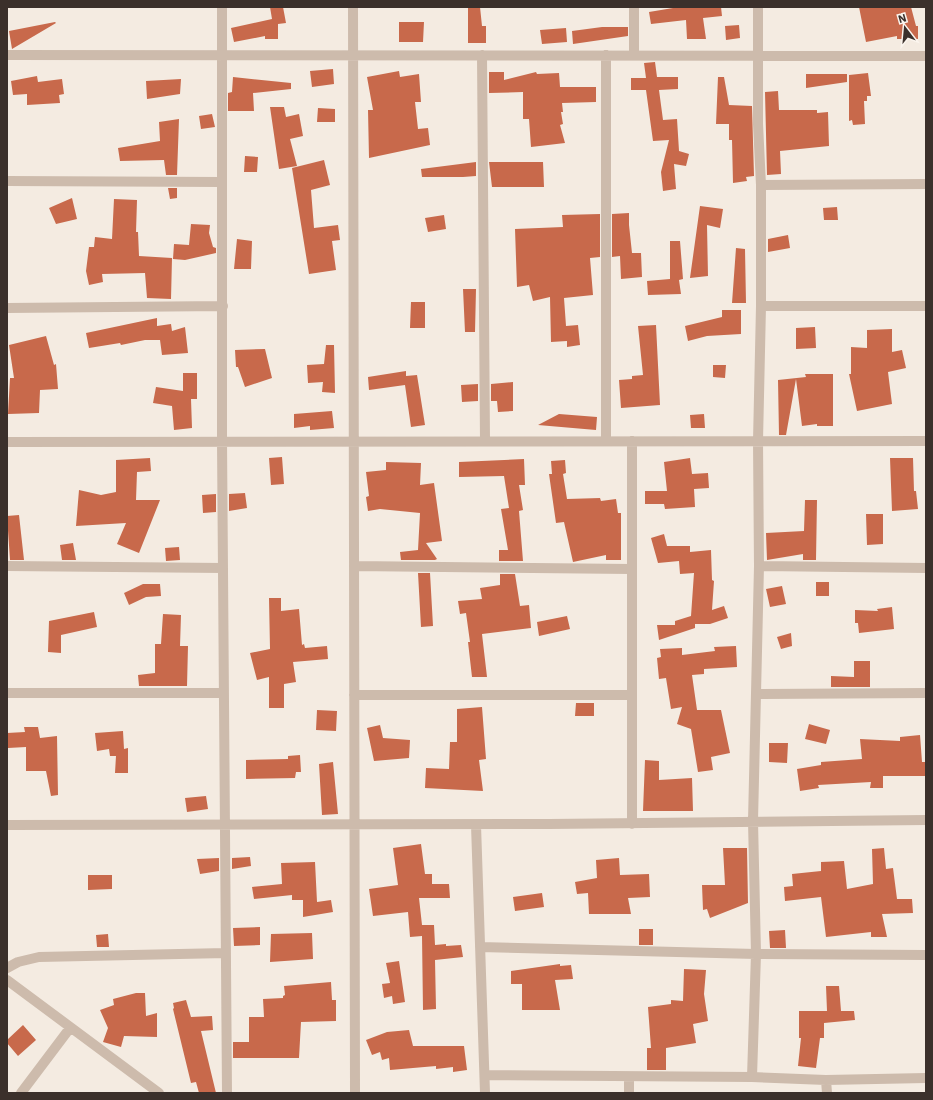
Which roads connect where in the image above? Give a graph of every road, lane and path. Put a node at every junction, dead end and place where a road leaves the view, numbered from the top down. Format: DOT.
graph roads {
  1 [pos="222,7"];
  2 [pos="353,7"];
  3 [pos="634,7"];
  4 [pos="758,7"];
  5 [pos="7,55"];
  6 [pos="222,55"];
  7 [pos="353,55"];
  8 [pos="482,55"];
  9 [pos="606,55"];
  10 [pos="634,55"];
  11 [pos="759,55"];
  12 [pos="926,56"];
  13 [pos="7,182"];
  14 [pos="222,182"];
  15 [pos="926,184"];
  16 [pos="761,185"];
  17 [pos="222,306"];
  18 [pos="761,306"];
  19 [pos="926,306"];
  20 [pos="7,308"];
  21 [pos="222,441"];
  22 [pos="354,441"];
  23 [pos="485,441"];
  24 [pos="606,441"];
  25 [pos="632,441"];
  26 [pos="758,441"];
  27 [pos="926,441"];
  28 [pos="7,442"];
  29 [pos="7,566"];
  30 [pos="354,566"];
  31 [pos="759,566"];
  32 [pos="223,568"];
  33 [pos="926,568"];
  34 [pos="631,569"];
  35 [pos="7,693"];
  36 [pos="224,693"];
  37 [pos="926,693"];
  38 [pos="632,694"];
  39 [pos="757,694"];
  40 [pos="354,695"];
  41 [pos="926,820"];
  42 [pos="754,821"];
  43 [pos="7,824"];
  44 [pos="225,824"];
  45 [pos="354,824"];
  46 [pos="632,824"];
  47 [pos="476,825"];
  48 [pos="480,947"];
  49 [pos="226,953"];
  50 [pos="756,954"];
  51 [pos="926,955"];
  52 [pos="7,968"];
  53 [pos="7,980"];
  54 [pos="70,1028"];
  55 [pos="485,1075"];
  56 [pos="629,1077"];
  57 [pos="752,1077"];
  58 [pos="926,1078"];
  59 [pos="826,1080"];
  60 [pos="21,1093"];
  61 [pos="159,1093"];
  62 [pos="227,1093"];
  63 [pos="355,1093"];
  64 [pos="485,1093"];
  65 [pos="629,1093"];
  66 [pos="826,1093"];
  1 -- 6 [label="street"];
  2 -- 7 [label="street"];
  3 -- 10 [label="street"];
  4 -- 11 [label="street"];
  5 -- 6 [label="street"];
  6 -- 7 [label="street"];
  6 -- 14 [label="street"];
  7 -- 8 [label="street"];
  7 -- 22 [label="street"];
  8 -- 9 [label="street"];
  8 -- 23 [label="street"];
  9 -- 10 [label="street"];
  9 -- 24 [label="street"];
  10 -- 11 [label="street"];
  11 -- 12 [label="street"];
  11 -- 16 [label="street"];
  13 -- 14 [label="street"];
  14 -- 17 [label="street"];
  15 -- 16 [label="street"];
  16 -- 18 [label="street"];
  17 -- 20 [label="street"];
  17 -- 21 [label="street"];
  18 -- 19 [label="street"];
  18 -- 26 [label="street"];
  21 -- 22 [label="street"];
  21 -- 28 [label="street"];
  21 -- 32 [label="street"];
  22 -- 23 [label="street"];
  22 -- 30 [label="street"];
  23 -- 24 [label="street"];
  24 -- 25 [label="street"];
  25 -- 26 [label="street"];
  25 -- 34 [label="street"];
  26 -- 27 [label="street"];
  26 -- 31 [label="street"];
  29 -- 32 [label="street"];
  30 -- 34 [label="street"];
  30 -- 40 [label="street"];
  31 -- 33 [label="street"];
  31 -- 39 [label="street"];
  32 -- 36 [label="street"];
  34 -- 38 [label="street"];
  35 -- 36 [label="street"];
  36 -- 44 [label="street"];
  37 -- 39 [label="street"];
  38 -- 40 [label="street"];
  38 -- 46 [label="street"];
  39 -- 42 [label="street"];
  40 -- 45 [label="street"];
  41 -- 42 [label="street"];
  42 -- 46 [label="street"];
  42 -- 50 [label="street"];
  43 -- 44 [label="street"];
  44 -- 45 [label="street"];
  44 -- 49 [label="street"];
  45 -- 47 [label="street"];
  45 -- 63 [label="street"];
  46 -- 47 [label="street"];
  47 -- 48 [label="street"];
  48 -- 50 [label="street"];
  48 -- 55 [label="street"];
  49 -- 52 [label="street"];
  49 -- 62 [label="street"];
  50 -- 51 [label="street"];
  50 -- 57 [label="street"];
  53 -- 54 [label="street"];
  54 -- 60 [label="street"];
  54 -- 61 [label="street"];
  55 -- 56 [label="street"];
  55 -- 64 [label="street"];
  56 -- 57 [label="street"];
  56 -- 65 [label="street"];
  57 -- 59 [label="street"];
  58 -- 59 [label="street"];
  59 -- 66 [label="street"];
}
